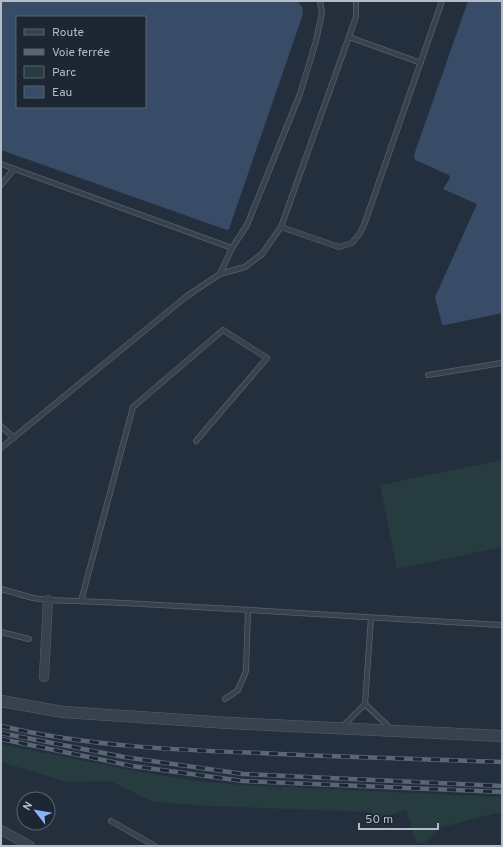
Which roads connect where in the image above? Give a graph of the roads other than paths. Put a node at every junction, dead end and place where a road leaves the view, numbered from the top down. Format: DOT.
graph roads {
  1 [pos="320,1"];
  2 [pos="356,1"];
  3 [pos="442,1"];
  4 [pos="349,37"];
  5 [pos="421,63"];
  6 [pos="1,164"];
  7 [pos="14,169"];
  8 [pos="1,185"];
  9 [pos="281,227"];
  10 [pos="232,248"];
  11 [pos="220,274"];
  12 [pos="502,363"];
  13 [pos="428,375"];
  14 [pos="1,426"];
  15 [pos="14,438"];
  16 [pos="196,440"];
  17 [pos="1,448"];
  18 [pos="1,589"];
  19 [pos="48,600"];
  20 [pos="81,601"];
  21 [pos="248,610"];
  22 [pos="371,618"];
  23 [pos="502,625"];
  24 [pos="1,632"];
  25 [pos="29,639"];
  26 [pos="44,677"];
  27 [pos="225,699"];
  28 [pos="1,701"];
  29 [pos="366,704"];
  30 [pos="341,728"];
  31 [pos="394,731"];
  32 [pos="502,736"];
  33 [pos="111,821"];
  34 [pos="1,830"];
  35 [pos="30,846"];
  36 [pos="155,846"];
  1 -- 10 [label="lane"];
  2 -- 4 [label="lane"];
  3 -- 5 [label="lane"];
  4 -- 5 [label="lane"];
  4 -- 9 [label="lane"];
  5 -- 9 [label="lane"];
  6 -- 7 [label="lane"];
  7 -- 8 [label="lane"];
  7 -- 10 [label="lane"];
  9 -- 11 [label="lane"];
  10 -- 11 [label="lane"];
  11 -- 15 [label="lane"];
  12 -- 13 [label="lane"];
  14 -- 15 [label="lane"];
  15 -- 17 [label="lane"];
  16 -- 20 [label="lane"];
  18 -- 19 [label="lane"];
  19 -- 20 [label="lane"];
  19 -- 26 [label="street"];
  20 -- 21 [label="lane"];
  21 -- 22 [label="lane"];
  21 -- 27 [label="lane"];
  22 -- 23 [label="lane"];
  22 -- 29 [label="lane"];
  24 -- 25 [label="lane"];
  28 -- 30 [label="street"];
  29 -- 30 [label="lane"];
  29 -- 31 [label="lane"];
  30 -- 31 [label="street"];
  31 -- 32 [label="street"];
  33 -- 36 [label="lane"];
  34 -- 35 [label="street"];
}
